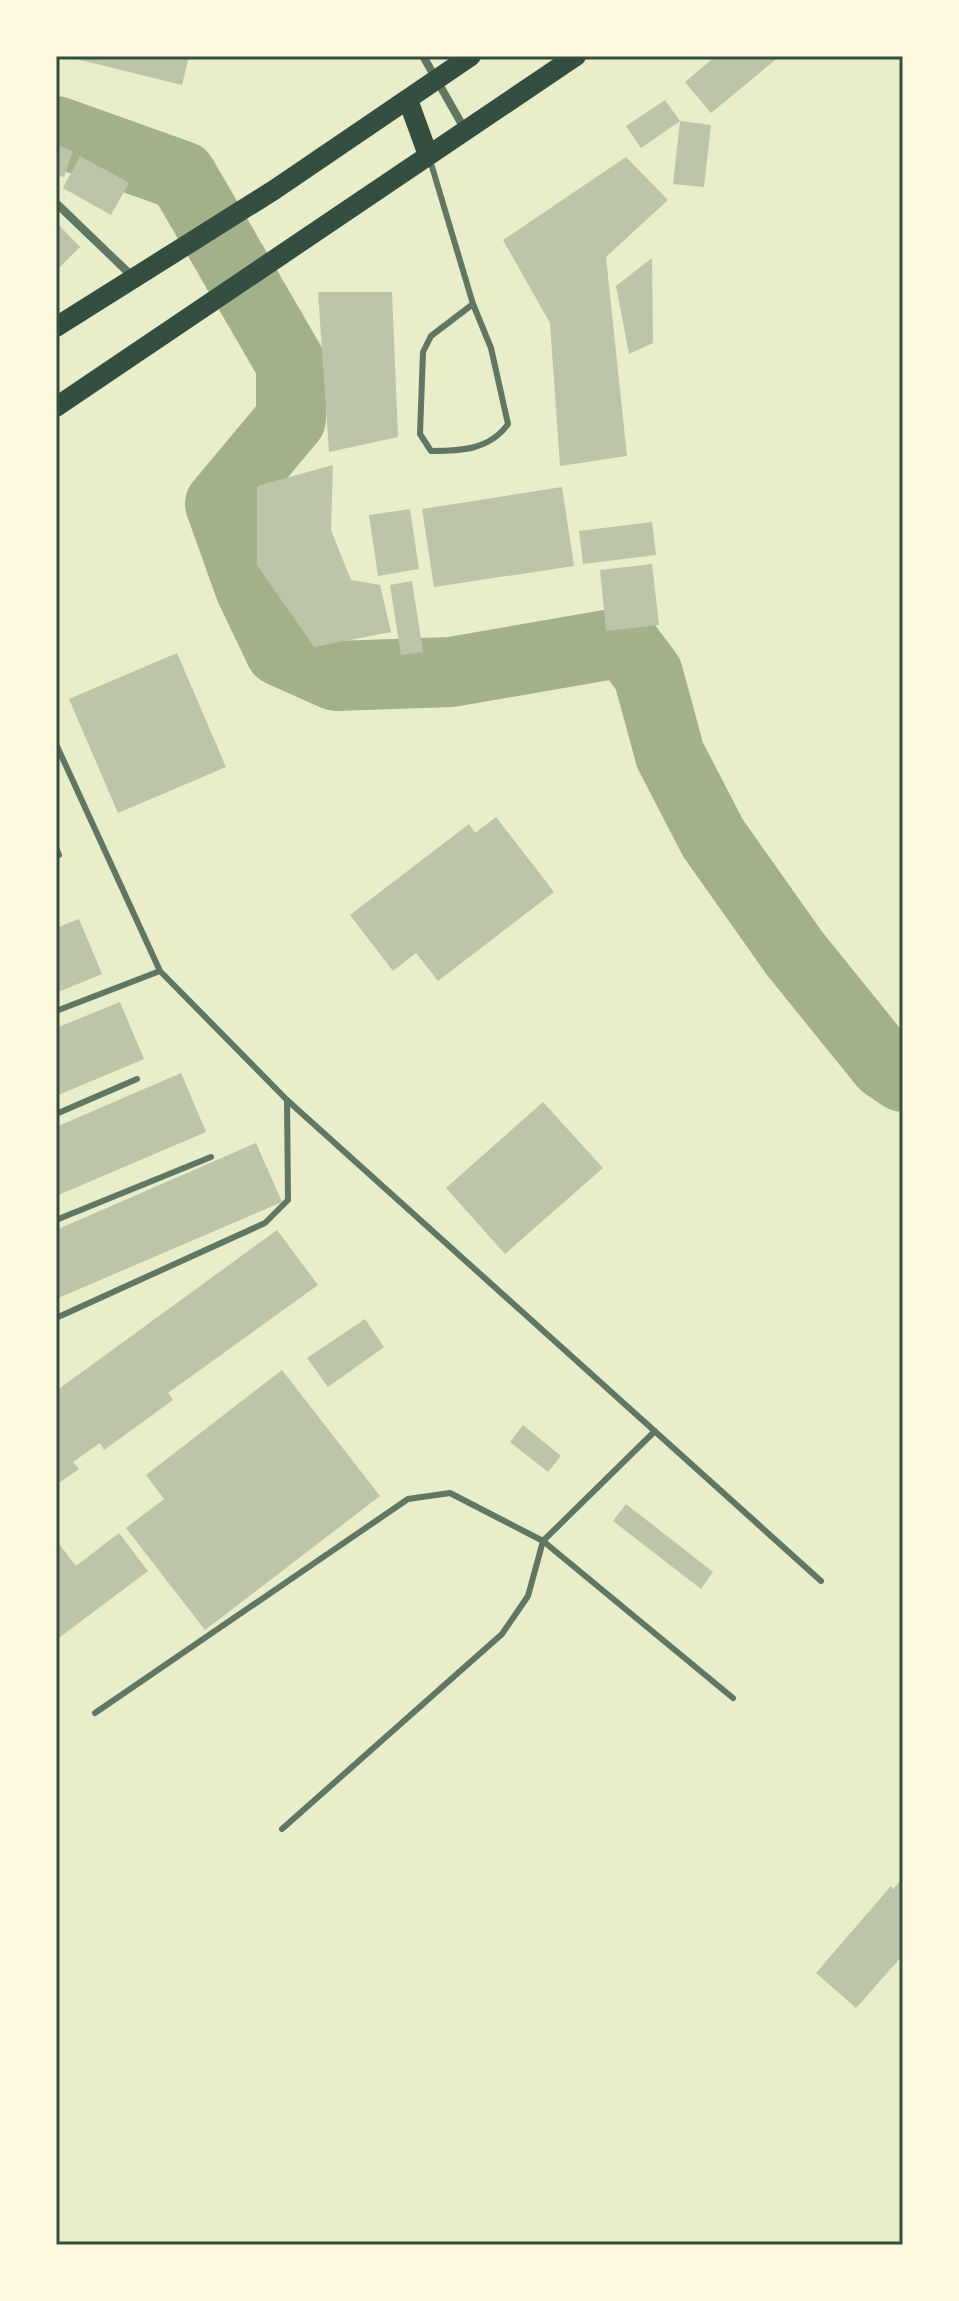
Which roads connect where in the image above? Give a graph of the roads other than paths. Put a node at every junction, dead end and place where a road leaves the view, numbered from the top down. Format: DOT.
graph roads {
  1 [pos="423,56"];
  2 [pos="471,56"];
  3 [pos="576,56"];
  4 [pos="435,81"];
  5 [pos="408,100"];
  6 [pos="466,131"];
  7 [pos="428,155"];
  8 [pos="56,203"];
  9 [pos="134,278"];
  10 [pos="473,304"];
  11 [pos="56,327"];
  12 [pos="56,407"];
  13 [pos="56,744"];
  14 [pos="160,971"];
  15 [pos="56,1011"];
  16 [pos="137,1079"];
  17 [pos="287,1100"];
  18 [pos="56,1114"];
  19 [pos="211,1157"];
  20 [pos="56,1220"];
  21 [pos="56,1318"];
  22 [pos="655,1431"];
  23 [pos="543,1541"];
  24 [pos="821,1581"];
  25 [pos="733,1698"];
  26 [pos="95,1713"];
  27 [pos="282,1829"];
  1 -- 4 [label="street"];
  2 -- 4 [label="main road"];
  3 -- 6 [label="main road"];
  4 -- 5 [label="main road"];
  4 -- 6 [label="street"];
  5 -- 7 [label="main road"];
  5 -- 9 [label="main road"];
  6 -- 7 [label="main road"];
  7 -- 10 [label="lane"];
  7 -- 12 [label="main road"];
  8 -- 9 [label="street"];
  9 -- 11 [label="main road"];
  10 -- 10 [label="lane"];
  13 -- 14 [label="lane"];
  14 -- 15 [label="lane"];
  14 -- 17 [label="lane"];
  16 -- 18 [label="lane"];
  17 -- 21 [label="lane"];
  17 -- 22 [label="lane"];
  19 -- 20 [label="lane"];
  22 -- 23 [label="lane"];
  22 -- 24 [label="lane"];
  23 -- 25 [label="lane"];
  23 -- 26 [label="lane"];
  23 -- 27 [label="lane"];
}
